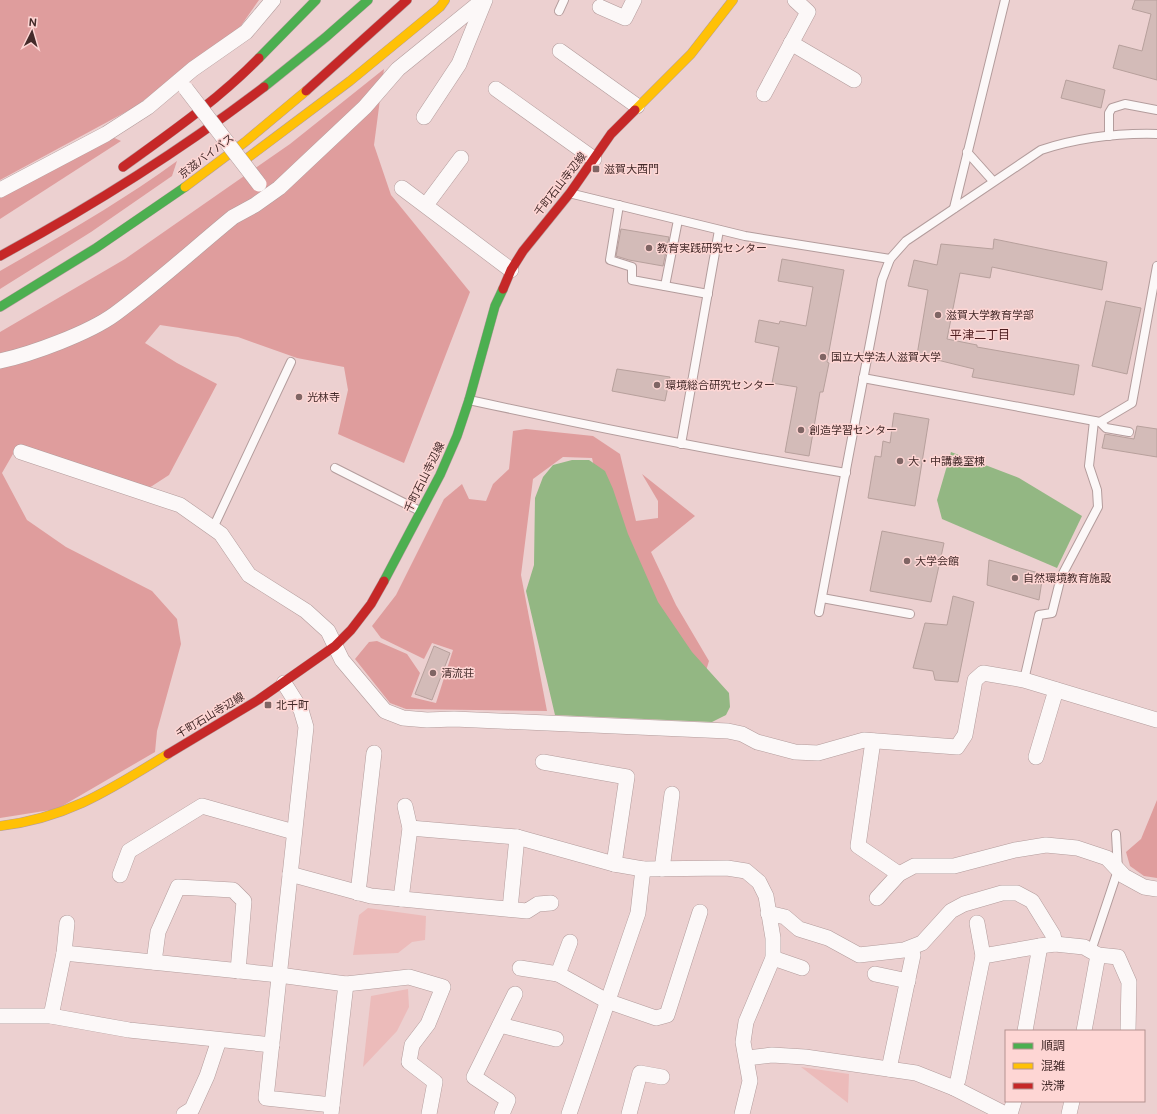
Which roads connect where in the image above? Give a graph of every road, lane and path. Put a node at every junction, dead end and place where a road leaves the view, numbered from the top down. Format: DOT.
graph roads {
  1 [pos="273,0"];
  2 [pos="316,0"];
  3 [pos="368,0"];
  4 [pos="407,0"];
  5 [pos="449,0"];
  6 [pos="484,0"];
  7 [pos="564,0"];
  8 [pos="634,0"];
  9 [pos="733,0"];
  10 [pos="795,0"];
  11 [pos="1005,0"];
  12 [pos="442,3"];
  13 [pos="600,7"];
  14 [pos="559,11"];
  15 [pos="791,44"];
  16 [pos="560,51"];
  17 [pos="854,80"];
  18 [pos="183,84"];
  19 [pos="496,89"];
  20 [pos="764,94"];
  21 [pos="637,106"];
  22 [pos="1157,110"];
  23 [pos="424,117"];
  24 [pos="1157,134"];
  25 [pos="1109,136"];
  26 [pos="967,152"];
  27 [pos="461,158"];
  28 [pos="594,160"];
  29 [pos="112,175"];
  30 [pos="993,181"];
  31 [pos="188,186"];
  32 [pos="402,188"];
  33 [pos="0,190"];
  34 [pos="264,190"];
  35 [pos="570,193"];
  36 [pos="426,205"];
  37 [pos="620,205"];
  38 [pos="954,208"];
  39 [pos="46,220"];
  40 [pos="678,220"];
  41 [pos="719,230"];
  42 [pos="0,251"];
  43 [pos="0,256"];
  44 [pos="890,259"];
  45 [pos="1157,266"];
  46 [pos="511,270"];
  47 [pos="665,286"];
  48 [pos="708,294"];
  49 [pos="0,307"];
  50 [pos="0,361"];
  51 [pos="291,362"];
  52 [pos="863,378"];
  53 [pos="469,400"];
  54 [pos="1097,422"];
  55 [pos="1129,432"];
  56 [pos="681,444"];
  57 [pos="21,452"];
  58 [pos="335,468"];
  59 [pos="846,473"];
  60 [pos="421,511"];
  61 [pos="213,528"];
  62 [pos="822,598"];
  63 [pos="819,612"];
  64 [pos="910,614"];
  65 [pos="334,646"];
  66 [pos="1024,680"];
  67 [pos="284,682"];
  68 [pos="1056,690"];
  69 [pos="1157,720"];
  70 [pos="873,741"];
  71 [pos="374,753"];
  72 [pos="1036,757"];
  73 [pos="543,762"];
  74 [pos="672,794"];
  75 [pos="405,806"];
  76 [pos="0,826"];
  77 [pos="410,828"];
  78 [pos="294,832"];
  79 [pos="1116,834"];
  80 [pos="517,837"];
  81 [pos="614,864"];
  82 [pos="643,869"];
  83 [pos="662,869"];
  84 [pos="1118,870"];
  85 [pos="290,874"];
  86 [pos="899,874"];
  87 [pos="120,875"];
  88 [pos="1157,889"];
  89 [pos="358,893"];
  90 [pos="877,898"];
  91 [pos="401,899"];
  92 [pos="551,903"];
  93 [pos="510,909"];
  94 [pos="700,912"];
  95 [pos="768,913"];
  96 [pos="67,923"];
  97 [pos="977,923"];
  98 [pos="570,942"];
  99 [pos="1055,944"];
  100 [pos="1040,946"];
  101 [pos="64,953"];
  102 [pos="1095,953"];
  103 [pos="914,955"];
  104 [pos="983,956"];
  105 [pos="773,958"];
  106 [pos="154,962"];
  107 [pos="520,968"];
  108 [pos="802,968"];
  109 [pos="238,971"];
  110 [pos="558,974"];
  111 [pos="875,974"];
  112 [pos="279,975"];
  113 [pos="908,981"];
  114 [pos="346,984"];
  115 [pos="515,994"];
  116 [pos="607,1001"];
  117 [pos="0,1016"];
  118 [pos="51,1016"];
  119 [pos="500,1025"];
  120 [pos="1025,1030"];
  121 [pos="1084,1030"];
  122 [pos="1128,1030"];
  123 [pos="556,1038"];
  124 [pos="219,1040"];
  125 [pos="272,1045"];
  126 [pos="747,1058"];
  127 [pos="889,1069"];
  128 [pos="662,1077"];
  129 [pos="954,1088"];
  130 [pos="1014,1102"];
  131 [pos="1072,1102"];
  132 [pos="332,1109"];
  133 [pos="184,1114"];
  134 [pos="429,1114"];
  135 [pos="502,1114"];
  136 [pos="569,1114"];
  137 [pos="629,1114"];
  138 [pos="742,1114"];
  139 [pos="1006,1114"];
  140 [pos="1010,1114"];
  141 [pos="1069,1114"];
  1 -- 18 [label="street"];
  2 -- 29 [label="main road"];
  3 -- 43 [label="main road, 京滋バイパス"];
  4 -- 31 [label="main road, 京滋バイパス"];
  5 -- 12 [label="main road"];
  6 -- 23 [label="street"];
  6 -- 34 [label="street"];
  7 -- 14 [label="lane"];
  8 -- 13 [label="street"];
  9 -- 21 [label="main road, 千町石山寺辺線"];
  10 -- 15 [label="street"];
  11 -- 26 [label="lane"];
  12 -- 31 [label="main road"];
  15 -- 17 [label="street"];
  15 -- 20 [label="street"];
  16 -- 21 [label="street"];
  18 -- 33 [label="street"];
  18 -- 34 [label="street, bridge"];
  19 -- 28 [label="street"];
  21 -- 28 [label="main road, 千町石山寺辺線"];
  22 -- 25 [label="lane"];
  24 -- 25 [label="lane"];
  25 -- 30 [label="lane"];
  26 -- 30 [label="lane"];
  26 -- 38 [label="lane"];
  27 -- 36 [label="street"];
  28 -- 35 [label="main road, 千町石山寺辺線"];
  30 -- 38 [label="lane"];
  31 -- 49 [label="main road, 京滋バイパス"];
  32 -- 36 [label="street"];
  34 -- 50 [label="street"];
  35 -- 37 [label="lane"];
  35 -- 46 [label="main road, 千町石山寺辺線"];
  36 -- 46 [label="street"];
  37 -- 40 [label="lane"];
  37 -- 47 [label="lane"];
  38 -- 44 [label="lane"];
  39 -- 42 [label="main road"];
  40 -- 41 [label="lane"];
  40 -- 47 [label="lane"];
  41 -- 44 [label="lane"];
  41 -- 48 [label="lane"];
  44 -- 52 [label="lane"];
  45 -- 54 [label="lane"];
  46 -- 53 [label="main road, 千町石山寺辺線"];
  47 -- 48 [label="lane"];
  48 -- 56 [label="lane"];
  51 -- 61 [label="lane"];
  52 -- 54 [label="lane"];
  52 -- 59 [label="lane"];
  53 -- 56 [label="lane"];
  53 -- 60 [label="main road, 千町石山寺辺線"];
  54 -- 55 [label="lane"];
  54 -- 66 [label="lane"];
  56 -- 59 [label="lane"];
  57 -- 61 [label="street"];
  58 -- 60 [label="lane"];
  59 -- 62 [label="lane"];
  60 -- 65 [label="main road, 千町石山寺辺線"];
  61 -- 65 [label="street"];
  62 -- 63 [label="lane"];
  62 -- 64 [label="lane"];
  65 -- 67 [label="main road, 千町石山寺辺線"];
  65 -- 70 [label="street"];
  66 -- 68 [label="street"];
  66 -- 70 [label="street"];
  67 -- 76 [label="main road, 千町石山寺辺線"];
  67 -- 78 [label="street"];
  68 -- 69 [label="street"];
  68 -- 72 [label="street"];
  70 -- 86 [label="street"];
  71 -- 89 [label="street"];
  73 -- 81 [label="street"];
  74 -- 83 [label="street"];
  75 -- 77 [label="street"];
  77 -- 80 [label="street"];
  77 -- 91 [label="street"];
  78 -- 85 [label="street"];
  78 -- 87 [label="street"];
  79 -- 84 [label="lane"];
  80 -- 81 [label="street"];
  80 -- 93 [label="street"];
  81 -- 82 [label="street"];
  82 -- 83 [label="street"];
  82 -- 116 [label="street"];
  83 -- 95 [label="street"];
  84 -- 86 [label="street"];
  84 -- 88 [label="street"];
  84 -- 102 [label="lane"];
  85 -- 89 [label="street"];
  85 -- 112 [label="street"];
  86 -- 90 [label="street"];
  89 -- 91 [label="street"];
  91 -- 93 [label="street"];
  92 -- 93 [label="street"];
  94 -- 116 [label="street"];
  95 -- 99 [label="street"];
  95 -- 105 [label="street"];
  96 -- 101 [label="street"];
  97 -- 104 [label="street"];
  98 -- 110 [label="street"];
  99 -- 100 [label="street"];
  99 -- 102 [label="street"];
  100 -- 104 [label="street"];
  100 -- 120 [label="street"];
  101 -- 106 [label="street"];
  101 -- 118 [label="street"];
  102 -- 121 [label="street"];
  102 -- 122 [label="street"];
  103 -- 113 [label="street"];
  104 -- 129 [label="street"];
  105 -- 108 [label="street"];
  105 -- 126 [label="street"];
  106 -- 109 [label="street"];
  106 -- 109 [label="street"];
  107 -- 110 [label="street"];
  109 -- 112 [label="street"];
  110 -- 116 [label="street"];
  111 -- 113 [label="street"];
  112 -- 114 [label="street"];
  112 -- 125 [label="street"];
  113 -- 127 [label="street"];
  114 -- 132 [label="street"];
  114 -- 134 [label="street"];
  115 -- 119 [label="street"];
  116 -- 136 [label="street"];
  117 -- 118 [label="street"];
  118 -- 124 [label="street"];
  119 -- 123 [label="street"];
  119 -- 135 [label="street"];
  124 -- 125 [label="street"];
  124 -- 133 [label="street"];
  125 -- 132 [label="street"];
  126 -- 127 [label="street"];
  126 -- 138 [label="street"];
  127 -- 129 [label="street"];
  128 -- 137 [label="street"];
  129 -- 139 [label="street"];
  130 -- 140 [label="street"];
  131 -- 141 [label="street"];
}
